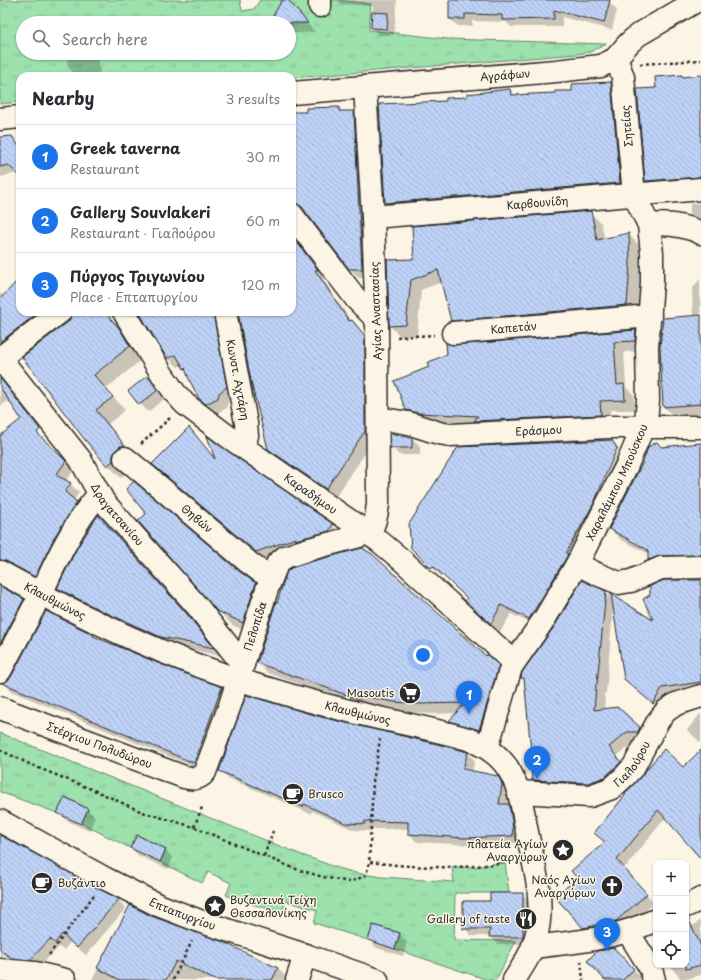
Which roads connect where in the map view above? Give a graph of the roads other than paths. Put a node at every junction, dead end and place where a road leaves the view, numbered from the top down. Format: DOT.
graph roads {
  1 [pos="698,0"];
  2 [pos="617,62"];
  3 [pos="365,87"];
  4 [pos="296,93"];
  5 [pos="701,189"];
  6 [pos="634,195"];
  7 [pos="373,217"];
  8 [pos="296,220"];
  9 [pos="649,225"];
  10 [pos="701,233"];
  11 [pos="55,316"];
  12 [pos="126,316"];
  13 [pos="226,316"];
  14 [pos="650,316"];
  15 [pos="377,329"];
  16 [pos="453,333"];
  17 [pos="0,358"];
  18 [pos="378,418"];
  19 [pos="644,426"];
  20 [pos="701,427"];
  21 [pos="243,446"];
  22 [pos="125,458"];
  23 [pos="99,494"];
  24 [pos="368,532"];
  25 [pos="577,564"];
  26 [pos="701,567"];
  27 [pos="0,572"];
  28 [pos="272,576"];
  29 [pos="37,601"];
  30 [pos="514,662"];
  31 [pos="0,670"];
  32 [pos="241,672"];
  33 [pos="701,696"];
  34 [pos="0,708"];
  35 [pos="487,748"];
  36 [pos="198,778"];
  37 [pos="519,792"];
  38 [pos="0,821"];
  39 [pos="701,899"];
  40 [pos="689,905"];
  41 [pos="653,921"];
  42 [pos="628,932"];
  43 [pos="533,947"];
  44 [pos="305,955"];
  45 [pos="0,970"];
  46 [pos="65,980"];
  47 [pos="297,980"];
  48 [pos="377,980"];
  49 [pos="514,980"];
  50 [pos="654,980"];
  1 -- 2 [label="street, Αγράφων"];
  2 -- 3 [label="street, Αγράφων"];
  2 -- 6 [label="street, Σητείας"];
  3 -- 4 [label="street, Αγράφων"];
  3 -- 7 [label="street, Αγίας Αναστασίας"];
  5 -- 6 [label="street, Καρβουνίδη"];
  6 -- 7 [label="street, Καρβουνίδη"];
  6 -- 9 [label="street, Χαραλάμπου Μπούσκου"];
  7 -- 15 [label="street, Αγίας Αναστασίας"];
  8 -- 15 [label="street"];
  9 -- 10 [label="street"];
  9 -- 14 [label="street, Χαραλάμπου Μπούσκου"];
  11 -- 17 [label="street"];
  12 -- 21 [label="street, Καραδήμου"];
  13 -- 21 [label="street, Κωνστ. Αχτάρη"];
  14 -- 16 [label="street, Καπετάν"];
  14 -- 19 [label="street, Χαραλάμπου Μπούσκου"];
  15 -- 18 [label="street, Αγίας Αναστασίας"];
  17 -- 23 [label="street, Δραγατσανίου"];
  18 -- 19 [label="street, Εράσμου"];
  18 -- 24 [label="street, Αγίας Αναστασίας"];
  19 -- 20 [label="street, Εράσμου"];
  19 -- 25 [label="street, Χαραλάμπου Μπούσκου"];
  21 -- 24 [label="street, Καραδήμου"];
  22 -- 28 [label="street, Θηβών"];
  23 -- 29 [label="street"];
  23 -- 32 [label="street, Δραγατσανίου"];
  24 -- 28 [label="street, Πελοπίδα"];
  24 -- 30 [label="street, Καραδήμου"];
  25 -- 26 [label="street"];
  25 -- 30 [label="street, Χαραλάμπου Μπούσκου"];
  27 -- 29 [label="street, Κλαυθμώνος"];
  28 -- 32 [label="street, Πελοπίδα"];
  29 -- 31 [label="street"];
  29 -- 32 [label="street, Κλαυθμώνος"];
  30 -- 35 [label="street, Χαραλάμπου Μπούσκου"];
  32 -- 35 [label="street, Κλαυθμώνος"];
  32 -- 36 [label="street, Πελοπίδα"];
  33 -- 37 [label="street, Γιαλούρου"];
  34 -- 36 [label="street, Στέργιου Πολυδώρου"];
  35 -- 37 [label="street, Κλαυθμώνος"];
  37 -- 43 [label="street, Κλαυθμώνος"];
  38 -- 44 [label="street, Επταπυργίου"];
  39 -- 40 [label="street"];
  41 -- 42 [label="street"];
  42 -- 43 [label="street"];
  42 -- 50 [label="street"];
  43 -- 49 [label="street, Κλαυθμώνος"];
  44 -- 47 [label="street"];
  44 -- 48 [label="street, Επταπυργίου"];
  45 -- 46 [label="street"];
}
